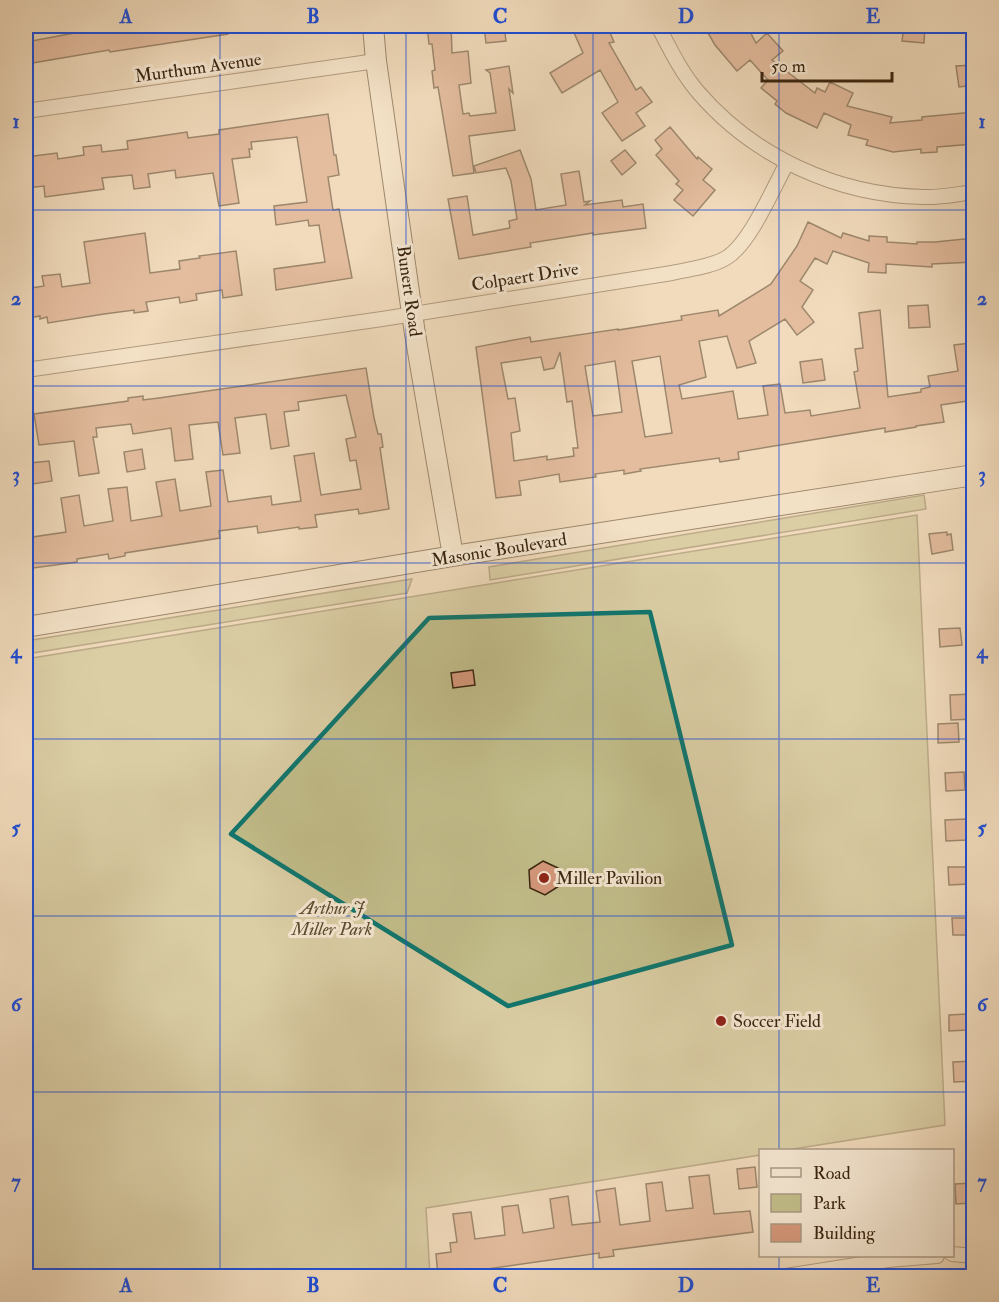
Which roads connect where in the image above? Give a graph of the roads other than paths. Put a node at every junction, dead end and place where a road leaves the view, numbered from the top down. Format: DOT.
graph roads {
  1 [pos="373,26"];
  2 [pos="658,26"];
  3 [pos="376,61"];
  4 [pos="26,111"];
  5 [pos="787,163"];
  6 [pos="974,192"];
  7 [pos="412,314"];
  8 [pos="26,370"];
  9 [pos="974,475"];
  10 [pos="453,556"];
  11 [pos="26,627"];
  12 [pos="954,1254"];
  13 [pos="974,1256"];
  14 [pos="925,1257"];
  15 [pos="821,1274"];
  16 [pos="786,1276"];
  1 -- 3 [label="street, Bunert Road"];
  2 -- 5 [label="street"];
  3 -- 4 [label="street, Murthum Avenue"];
  3 -- 7 [label="street, Bunert Road"];
  5 -- 6 [label="street"];
  5 -- 7 [label="street, Colpaert Drive"];
  7 -- 8 [label="street, Colpaert Drive"];
  7 -- 10 [label="street, Bunert Road"];
  9 -- 10 [label="street, Masonic Boulevard"];
  10 -- 11 [label="street, Masonic Boulevard"];
  12 -- 13 [label="street"];
  14 -- 15 [label="street"];
  15 -- 16 [label="street"];
}
